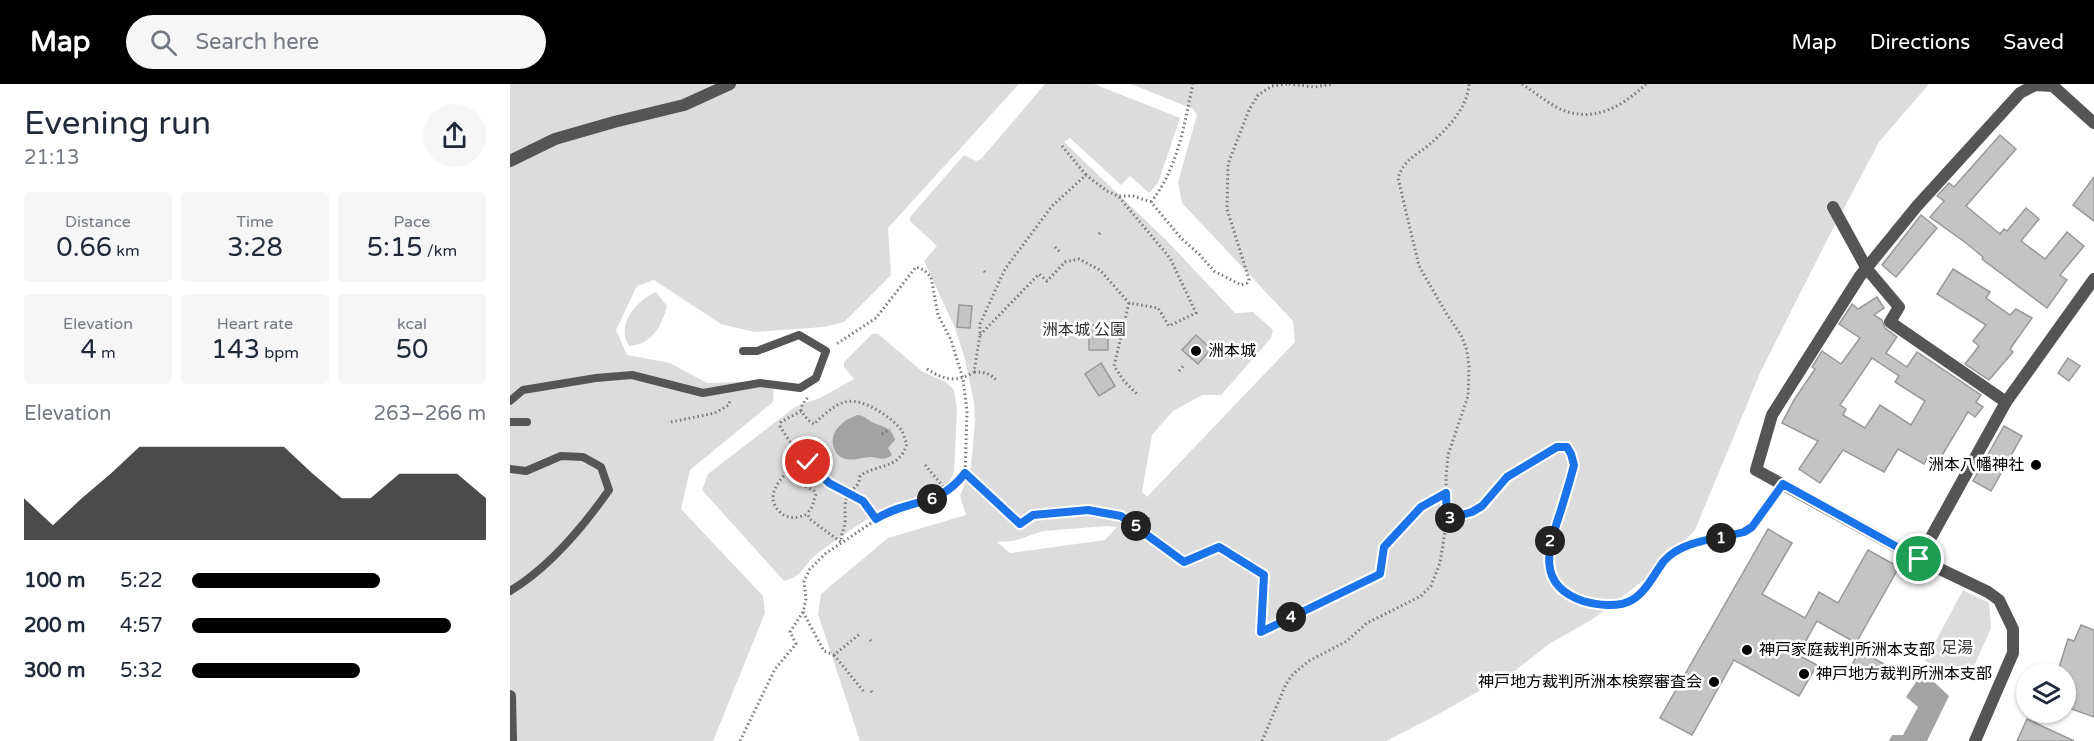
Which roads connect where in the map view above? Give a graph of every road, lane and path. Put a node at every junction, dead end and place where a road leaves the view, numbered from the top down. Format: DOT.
graph roads {
  1 [pos="730,84"];
  2 [pos="1193,84"];
  3 [pos="1289,84"];
  4 [pos="1334,84"];
  5 [pos="1468,84"];
  6 [pos="1522,84"];
  7 [pos="1646,84"];
  8 [pos="2094,123"];
  9 [pos="1062,146"];
  10 [pos="510,161"];
  11 [pos="1086,175"];
  12 [pos="1118,196"];
  13 [pos="1151,202"];
  14 [pos="1833,207"];
  15 [pos="1055,248"];
  16 [pos="1060,252"];
  17 [pos="1867,269"];
  18 [pos="2094,279"];
  19 [pos="1129,303"];
  20 [pos="980,335"];
  21 [pos="744,351"];
  22 [pos="826,351"];
  23 [pos="1184,365"];
  24 [pos="927,369"];
  25 [pos="1179,371"];
  26 [pos="974,372"];
  27 [pos="963,379"];
  28 [pos="998,382"];
  29 [pos="732,388"];
  30 [pos="1138,395"];
  31 [pos="510,401"];
  32 [pos="2006,402"];
  33 [pos="802,405"];
  34 [pos="801,411"];
  35 [pos="510,422"];
  36 [pos="527,422"];
  37 [pos="671,422"];
  38 [pos="890,429"];
  39 [pos="882,434"];
  40 [pos="801,455"];
  41 [pos="926,465"];
  42 [pos="793,467"];
  43 [pos="510,469"];
  44 [pos="965,473"];
  45 [pos="1783,484"];
  46 [pos="947,491"];
  47 [pos="849,493"];
  48 [pos="1446,493"];
  49 [pos="807,514"];
  50 [pos="1121,516"];
  51 [pos="876,519"];
  52 [pos="1151,519"];
  53 [pos="1447,519"];
  54 [pos="841,542"];
  55 [pos="1919,559"];
  56 [pos="510,591"];
  57 [pos="803,612"];
  58 [pos="861,633"];
  59 [pos="834,655"];
  60 [pos="864,692"];
  61 [pos="510,696"];
  62 [pos="511,741"];
  63 [pos="740,741"];
  64 [pos="1262,741"];
  65 [pos="1975,741"];
  1 -- 10 [label="street"];
  2 -- 13 [label="path"];
  3 -- 4 [label="path"];
  3 -- 13 [label="path"];
  5 -- 48 [label="path"];
  6 -- 7 [label="path"];
  8 -- 17 [label="street"];
  9 -- 11 [label="path"];
  11 -- 12 [label="path"];
  11 -- 20 [label="path"];
  12 -- 13 [label="path"];
  12 -- 19 [label="path"];
  14 -- 17 [label="street"];
  15 -- 16 [label="path"];
  17 -- 32 [label="street"];
  17 -- 45 [label="street"];
  18 -- 32 [label="street"];
  19 -- 20 [label="path"];
  19 -- 30 [label="path"];
  20 -- 26 [label="path"];
  21 -- 22 [label="lane"];
  22 -- 27 [label="path"];
  22 -- 29 [label="lane"];
  23 -- 25 [label="path"];
  24 -- 27 [label="path"];
  26 -- 27 [label="path"];
  26 -- 28 [label="path"];
  27 -- 44 [label="path"];
  29 -- 31 [label="lane"];
  29 -- 37 [label="path"];
  32 -- 55 [label="street"];
  33 -- 34 [label="path"];
  34 -- 40 [label="path"];
  34 -- 47 [label="path"];
  35 -- 36 [label="lane"];
  38 -- 39 [label="path"];
  40 -- 42 [label="path"];
  40 -- 47 [label="path"];
  41 -- 46 [label="path"];
  42 -- 49 [label="path"];
  42 -- 49 [label="path"];
  43 -- 56 [label="lane"];
  44 -- 46 [label="path"];
  44 -- 50 [label="path"];
  45 -- 53 [label="path"];
  45 -- 55 [label="street"];
  46 -- 51 [label="path"];
  47 -- 51 [label="path"];
  47 -- 54 [label="path"];
  48 -- 50 [label="path"];
  48 -- 53 [label="path"];
  49 -- 54 [label="path"];
  50 -- 52 [label="path"];
  51 -- 54 [label="path"];
  53 -- 64 [label="path"];
  54 -- 57 [label="path"];
  55 -- 65 [label="street"];
  57 -- 59 [label="path"];
  57 -- 63 [label="path"];
  58 -- 59 [label="path"];
  59 -- 60 [label="path"];
  61 -- 62 [label="street"];
}
